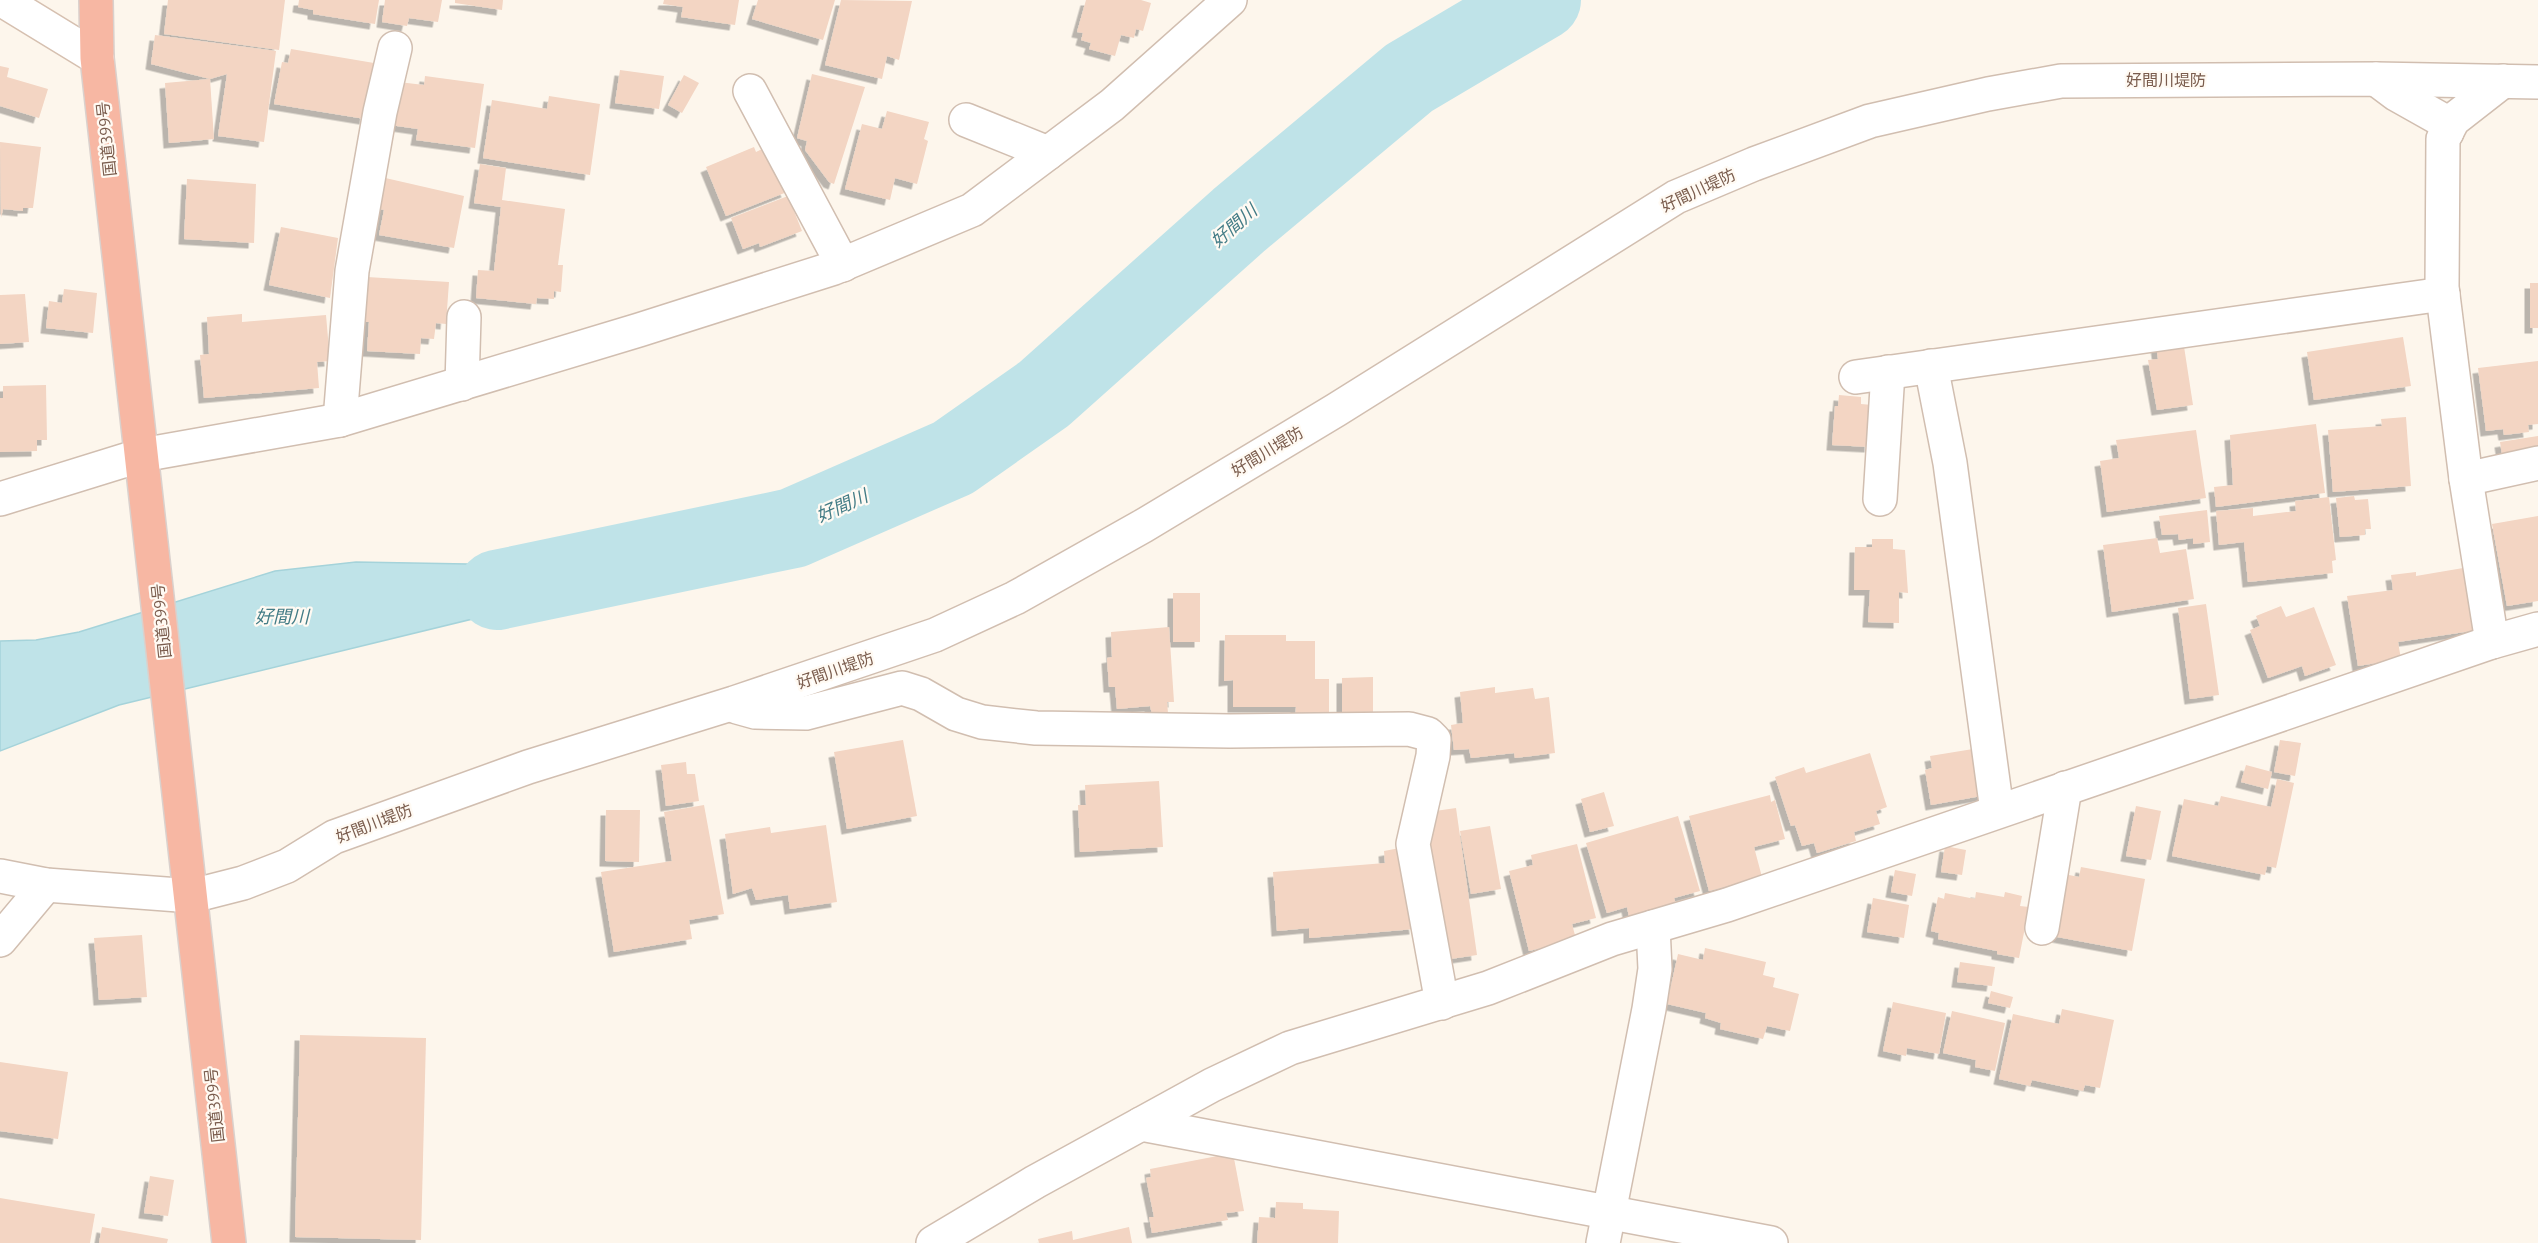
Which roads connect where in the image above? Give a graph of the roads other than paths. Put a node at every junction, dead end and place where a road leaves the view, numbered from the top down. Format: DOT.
graph roads {
  1 [pos="2,0"];
  2 [pos="96,0"];
  3 [pos="1230,0"];
  4 [pos="395,48"];
  5 [pos="97,58"];
  6 [pos="2376,78"];
  7 [pos="2503,81"];
  8 [pos="2538,82"];
  9 [pos="750,91"];
  10 [pos="966,120"];
  11 [pos="2447,132"];
  12 [pos="1048,153"];
  13 [pos="843,265"];
  14 [pos="2443,294"];
  15 [pos="464,317"];
  16 [pos="1931,366"];
  17 [pos="1888,372"];
  18 [pos="1856,377"];
  19 [pos="462,384"];
  20 [pos="340,420"];
  21 [pos="2538,463"];
  22 [pos="144,468"];
  23 [pos="2466,479"];
  24 [pos="0,499"];
  25 [pos="1880,499"];
  26 [pos="2538,629"];
  27 [pos="2492,642"];
  28 [pos="734,703"];
  29 [pos="2065,788"];
  30 [pos="1997,811"];
  31 [pos="0,876"];
  32 [pos="46,885"];
  33 [pos="192,896"];
  34 [pos="1653,927"];
  35 [pos="2042,928"];
  36 [pos="0,940"];
  37 [pos="1442,1003"];
  38 [pos="1141,1124"];
  39 [pos="1607,1228"];
  40 [pos="229,1243"];
  41 [pos="933,1243"];
  42 [pos="1771,1243"];
  1 -- 5 [label="street"];
  2 -- 5 [label="highway, 国道399号"];
  3 -- 12 [label="street"];
  4 -- 20 [label="street"];
  5 -- 22 [label="highway, 国道399号"];
  6 -- 7 [label="street, 好間川堤防"];
  6 -- 11 [label="street"];
  6 -- 28 [label="street, 好間川堤防"];
  7 -- 8 [label="street, 好間川堤防"];
  7 -- 11 [label="street"];
  9 -- 13 [label="street"];
  10 -- 12 [label="street"];
  11 -- 14 [label="street"];
  12 -- 13 [label="street"];
  13 -- 19 [label="street"];
  14 -- 16 [label="street"];
  14 -- 23 [label="street"];
  15 -- 19 [label="street"];
  16 -- 17 [label="street"];
  16 -- 30 [label="street"];
  17 -- 18 [label="street"];
  17 -- 25 [label="street"];
  19 -- 20 [label="street"];
  20 -- 22 [label="street"];
  21 -- 23 [label="street"];
  22 -- 24 [label="street"];
  22 -- 33 [label="highway, 国道399号"];
  23 -- 27 [label="street"];
  26 -- 27 [label="street"];
  27 -- 29 [label="street"];
  28 -- 33 [label="street, 好間川堤防"];
  28 -- 37 [label="street"];
  29 -- 30 [label="street"];
  29 -- 35 [label="street"];
  30 -- 34 [label="street"];
  31 -- 32 [label="street, 好間川堤防"];
  32 -- 33 [label="street, 好間川堤防"];
  32 -- 36 [label="street"];
  33 -- 40 [label="highway, 国道399号"];
  34 -- 37 [label="street"];
  34 -- 39 [label="street"];
  37 -- 38 [label="street"];
  38 -- 39 [label="street"];
  38 -- 41 [label="street"];
  39 -- 42 [label="street"];
}
